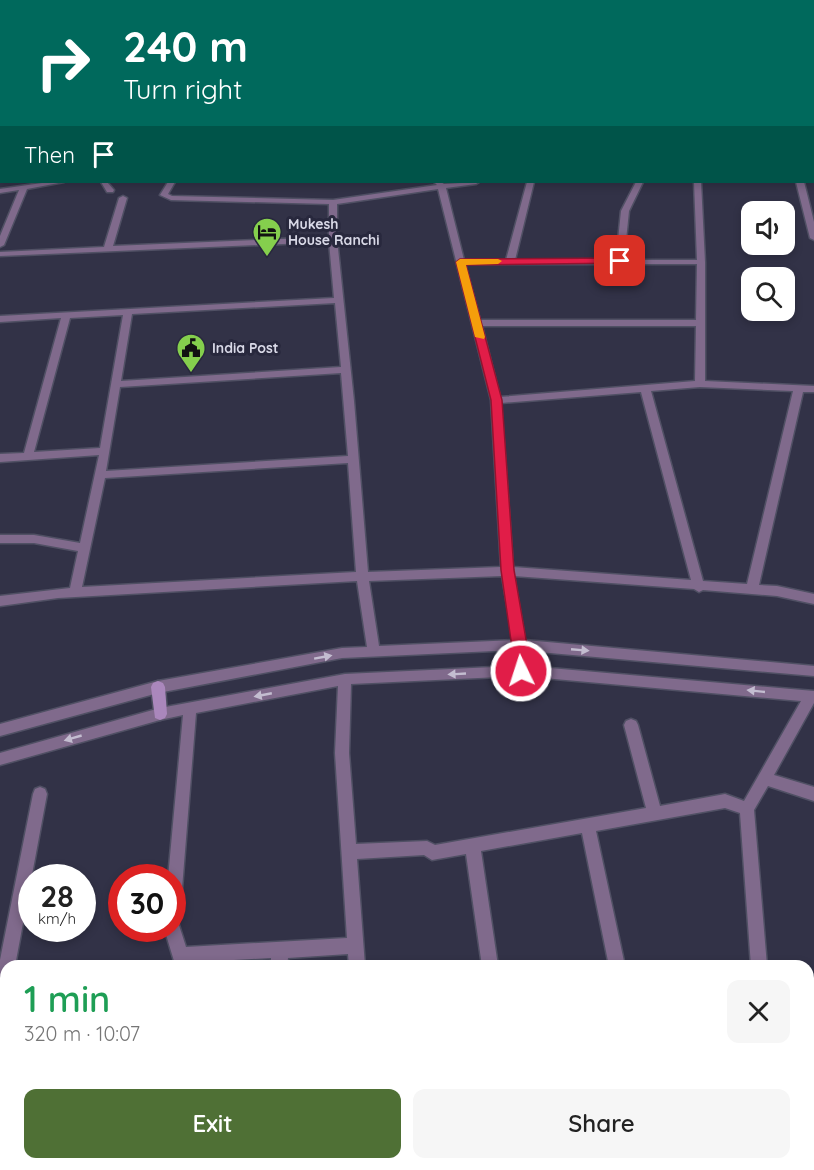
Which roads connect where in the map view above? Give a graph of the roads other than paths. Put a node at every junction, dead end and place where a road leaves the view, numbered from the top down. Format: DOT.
graph roads {
  1 [pos="54,183"];
  2 [pos="105,183"];
  3 [pos="171,183"];
  4 [pos="439,183"];
  5 [pos="531,183"];
  6 [pos="639,183"];
  7 [pos="698,183"];
  8 [pos="800,183"];
  9 [pos="24,188"];
  10 [pos="110,190"];
  11 [pos="0,191"];
  12 [pos="123,198"];
  13 [pos="333,202"];
  14 [pos="814,238"];
  15 [pos="333,239"];
  16 [pos="0,245"];
  17 [pos="108,248"];
  18 [pos="0,254"];
  19 [pos="510,261"];
  20 [pos="620,261"];
  21 [pos="460,262"];
  22 [pos="701,262"];
  23 [pos="339,300"];
  24 [pos="128,312"];
  25 [pos="66,315"];
  26 [pos="0,319"];
  27 [pos="700,323"];
  28 [pos="476,324"];
  29 [pos="346,370"];
  30 [pos="116,384"];
  31 [pos="700,384"];
  32 [pos="645,388"];
  33 [pos="799,388"];
  34 [pos="814,389"];
  35 [pos="496,400"];
  36 [pos="105,451"];
  37 [pos="28,456"];
  38 [pos="0,458"];
  39 [pos="353,459"];
  40 [pos="100,475"];
  41 [pos="0,539"];
  42 [pos="84,548"];
  43 [pos="507,570"];
  44 [pos="362,576"];
  45 [pos="699,586"];
  46 [pos="752,590"];
  47 [pos="75,592"];
  48 [pos="814,599"];
  49 [pos="0,601"];
  50 [pos="520,645"];
  51 [pos="374,652"];
  52 [pos="521,671"];
  53 [pos="814,671"];
  54 [pos="345,679"];
  55 [pos="158,687"];
  56 [pos="812,697"];
  57 [pos="190,709"];
  58 [pos="160,714"];
  59 [pos="632,725"];
  60 [pos="0,730"];
  61 [pos="0,759"];
  62 [pos="764,778"];
  63 [pos="40,794"];
  64 [pos="814,794"];
  65 [pos="747,809"];
  66 [pos="655,814"];
  67 [pos="588,826"];
  68 [pos="473,847"];
  69 [pos="349,852"];
  70 [pos="176,864"];
  71 [pos="176,942"];
  72 [pos="356,946"];
  73 [pos="280,949"];
  74 [pos="8,960"];
  75 [pos="279,960"];
  76 [pos="357,960"];
  77 [pos="489,960"];
  78 [pos="616,960"];
  79 [pos="759,960"];
  1 -- 9 [label="street"];
  2 -- 10 [label="street"];
  3 -- 13 [label="street"];
  4 -- 13 [label="street"];
  4 -- 21 [label="street"];
  5 -- 19 [label="street"];
  6 -- 20 [label="street"];
  7 -- 22 [label="street"];
  8 -- 14 [label="street"];
  9 -- 11 [label="street"];
  9 -- 16 [label="street"];
  12 -- 17 [label="street"];
  13 -- 15 [label="street"];
  15 -- 17 [label="street"];
  15 -- 23 [label="street"];
  17 -- 18 [label="street"];
  19 -- 20 [label="street"];
  19 -- 21 [label="street"];
  20 -- 22 [label="street"];
  21 -- 28 [label="street"];
  22 -- 27 [label="street"];
  23 -- 24 [label="street"];
  23 -- 29 [label="street"];
  24 -- 25 [label="street"];
  24 -- 30 [label="street"];
  25 -- 26 [label="street"];
  25 -- 37 [label="street"];
  27 -- 28 [label="street"];
  27 -- 31 [label="street"];
  28 -- 35 [label="street"];
  29 -- 30 [label="street"];
  29 -- 39 [label="street"];
  30 -- 36 [label="street"];
  31 -- 32 [label="street"];
  31 -- 33 [label="street"];
  32 -- 35 [label="street"];
  32 -- 45 [label="street"];
  33 -- 34 [label="street"];
  33 -- 46 [label="street"];
  35 -- 43 [label="street"];
  36 -- 37 [label="street"];
  36 -- 40 [label="street"];
  37 -- 38 [label="street"];
  39 -- 40 [label="street"];
  39 -- 44 [label="street"];
  40 -- 42 [label="street"];
  41 -- 42 [label="street"];
  42 -- 47 [label="street"];
  43 -- 44 [label="street"];
  43 -- 45 [label="street"];
  43 -- 50 [label="street"];
  44 -- 47 [label="street"];
  44 -- 51 [label="street"];
  45 -- 46 [label="street"];
  46 -- 48 [label="street"];
  47 -- 49 [label="street"];
  50 -- 51 [label="street"];
  50 -- 52 [label="street"];
  50 -- 53 [label="street, one-way"];
  55 -- 51 [label="street, one-way"];
  52 -- 54 [label="street, one-way"];
  56 -- 52 [label="street, one-way"];
  54 -- 57 [label="street, one-way"];
  54 -- 69 [label="street"];
  55 -- 58 [label="street"];
  55 -- 60 [label="street"];
  56 -- 62 [label="street"];
  57 -- 58 [label="street"];
  57 -- 70 [label="street"];
  58 -- 61 [label="street, one-way"];
  59 -- 66 [label="street"];
  62 -- 64 [label="street"];
  62 -- 65 [label="street"];
  63 -- 74 [label="street"];
  65 -- 66 [label="street"];
  65 -- 79 [label="street"];
  66 -- 67 [label="street"];
  67 -- 68 [label="street"];
  67 -- 78 [label="street"];
  68 -- 69 [label="street"];
  68 -- 77 [label="street"];
  69 -- 72 [label="street"];
  71 -- 73 [label="street"];
  72 -- 73 [label="street"];
  72 -- 76 [label="street"];
  73 -- 75 [label="street"];
}
